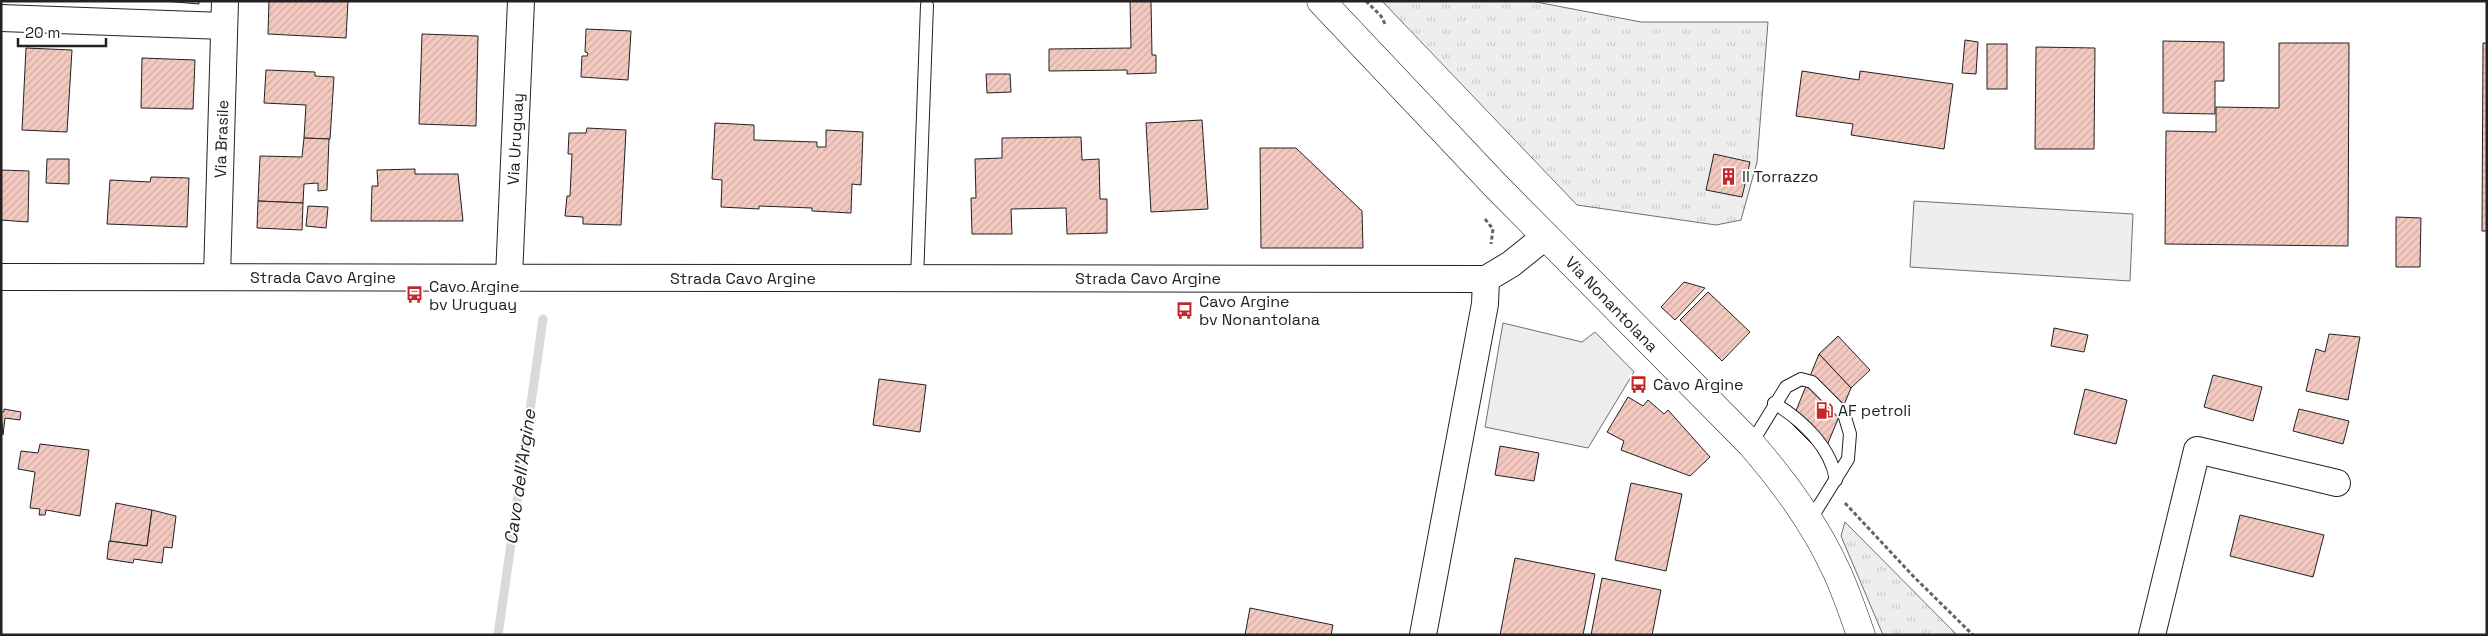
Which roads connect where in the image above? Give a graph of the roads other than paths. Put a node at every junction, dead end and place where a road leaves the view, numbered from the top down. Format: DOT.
graph roads {
  1 [pos="521,1"];
  2 [pos="1321,1"];
  3 [pos="927,5"];
  4 [pos="225,13"];
  5 [pos="1,18"];
  6 [pos="1546,236"];
  7 [pos="218,276"];
  8 [pos="1,277"];
  9 [pos="509,277"];
  10 [pos="917,279"];
  11 [pos="1486,279"];
  12 [pos="1774,403"];
  13 [pos="1750,444"];
  14 [pos="1836,480"];
  15 [pos="2336,483"];
  16 [pos="1809,522"];
  17 [pos="1423,635"];
  18 [pos="1861,635"];
  19 [pos="2152,635"];
  1 -- 9 [label="street, Via Uruguay"];
  2 -- 6 [label="main road, Via Nonantolana"];
  3 -- 10 [label="lane"];
  4 -- 5 [label="street"];
  4 -- 7 [label="street, Via Brasile"];
  6 -- 11 [label="street"];
  6 -- 13 [label="main road, Via Nonantolana"];
  7 -- 8 [label="street, Strada Cavo Argine"];
  7 -- 9 [label="street, Strada Cavo Argine"];
  9 -- 10 [label="street, Strada Cavo Argine"];
  10 -- 11 [label="street, Strada Cavo Argine"];
  11 -- 17 [label="street"];
  12 -- 13 [label="lane"];
  12 -- 14 [label="lane"];
  12 -- 14 [label="lane"];
  13 -- 16 [label="main road, Via Nonantolana"];
  14 -- 16 [label="lane"];
  15 -- 19 [label="street"];
  16 -- 18 [label="main road, Via Nonantolana"];
}
